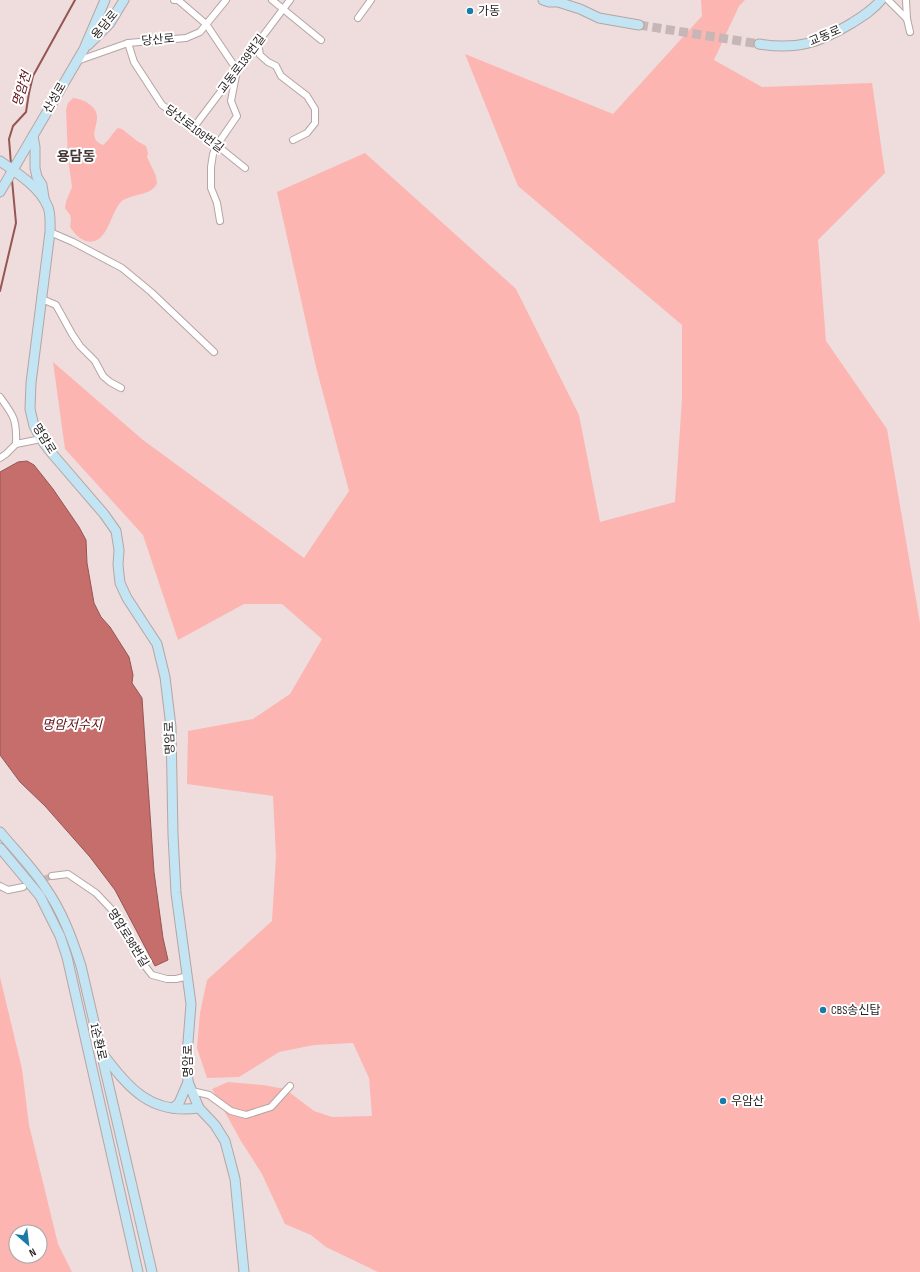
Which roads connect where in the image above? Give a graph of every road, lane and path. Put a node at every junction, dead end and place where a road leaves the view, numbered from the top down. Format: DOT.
graph roads {
  1 [pos="105,0"];
  2 [pos="124,0"];
  3 [pos="174,0"];
  4 [pos="226,0"];
  5 [pos="272,0"];
  6 [pos="290,0"];
  7 [pos="372,0"];
  8 [pos="543,0"];
  9 [pos="881,0"];
  10 [pos="888,0"];
  11 [pos="906,0"];
  12 [pos="283,9"];
  13 [pos="358,18"];
  14 [pos="907,19"];
  15 [pos="206,24"];
  16 [pos="639,25"];
  17 [pos="910,32"];
  18 [pos="321,40"];
  19 [pos="128,43"];
  20 [pos="258,43"];
  21 [pos="759,44"];
  22 [pos="84,49"];
  23 [pos="76,61"];
  24 [pos="237,70"];
  25 [pos="194,127"];
  26 [pos="33,136"];
  27 [pos="293,140"];
  28 [pos="217,146"];
  29 [pos="0,161"];
  30 [pos="245,168"];
  31 [pos="13,170"];
  32 [pos="0,192"];
  33 [pos="44,200"];
  34 [pos="220,221"];
  35 [pos="50,232"];
  36 [pos="42,299"];
  37 [pos="214,352"];
  38 [pos="121,388"];
  39 [pos="0,397"];
  40 [pos="41,439"];
  41 [pos="16,444"];
  42 [pos="0,458"];
  43 [pos="0,832"];
  44 [pos="0,848"];
  45 [pos="52,876"];
  46 [pos="0,886"];
  47 [pos="23,887"];
  48 [pos="188,976"];
  49 [pos="100,1050"];
  50 [pos="190,1086"];
  51 [pos="290,1086"];
  52 [pos="173,1108"];
  53 [pos="199,1108"];
  54 [pos="138,1272"];
  55 [pos="152,1272"];
  56 [pos="244,1272"];
  1 -- 22 [label="street, 산성로"];
  2 -- 22 [label="street, 용담로"];
  3 -- 15 [label="street"];
  4 -- 15 [label="street, 당산로"];
  5 -- 12 [label="street"];
  6 -- 12 [label="street, 교동로139번길"];
  7 -- 13 [label="street"];
  8 -- 16 [label="street"];
  9 -- 21 [label="street, 교동로"];
  10 -- 14 [label="street"];
  11 -- 14 [label="street"];
  12 -- 18 [label="street"];
  12 -- 20 [label="street, 교동로139번길"];
  14 -- 17 [label="street"];
  15 -- 19 [label="street, 당산로"];
  15 -- 24 [label="street"];
  19 -- 23 [label="street, 당산로"];
  19 -- 25 [label="street, 당산로109번길"];
  20 -- 24 [label="street, 교동로139번길"];
  20 -- 27 [label="street"];
  22 -- 23 [label="street, 산성로"];
  23 -- 26 [label="street, 산성로"];
  24 -- 25 [label="street, 교동로139번길"];
  24 -- 28 [label="street"];
  25 -- 28 [label="street, 당산로109번길"];
  26 -- 31 [label="street, 산성로"];
  26 -- 33 [label="street"];
  28 -- 30 [label="street, 당산로109번길"];
  28 -- 34 [label="street"];
  29 -- 31 [label="street, 명암로"];
  31 -- 32 [label="street, 산성로"];
  31 -- 33 [label="street, 명암로"];
  33 -- 35 [label="street, 명암로"];
  35 -- 36 [label="street, 명암로"];
  35 -- 37 [label="street"];
  36 -- 38 [label="street"];
  36 -- 40 [label="street, 명암로"];
  39 -- 41 [label="street"];
  40 -- 41 [label="street"];
  40 -- 48 [label="street, 명암로"];
  41 -- 42 [label="street"];
  43 -- 49 [label="street, 1순환로"];
  44 -- 54 [label="street, 1순환로"];
  45 -- 48 [label="street, 명암로98번길"];
  46 -- 47 [label="street"];
  48 -- 50 [label="street, 명암로"];
  49 -- 52 [label="street"];
  49 -- 55 [label="street, 1순환로"];
  50 -- 51 [label="street"];
  50 -- 52 [label="street"];
  50 -- 53 [label="street, 명암로"];
  52 -- 53 [label="street"];
  53 -- 56 [label="street, 명암로"];
}
